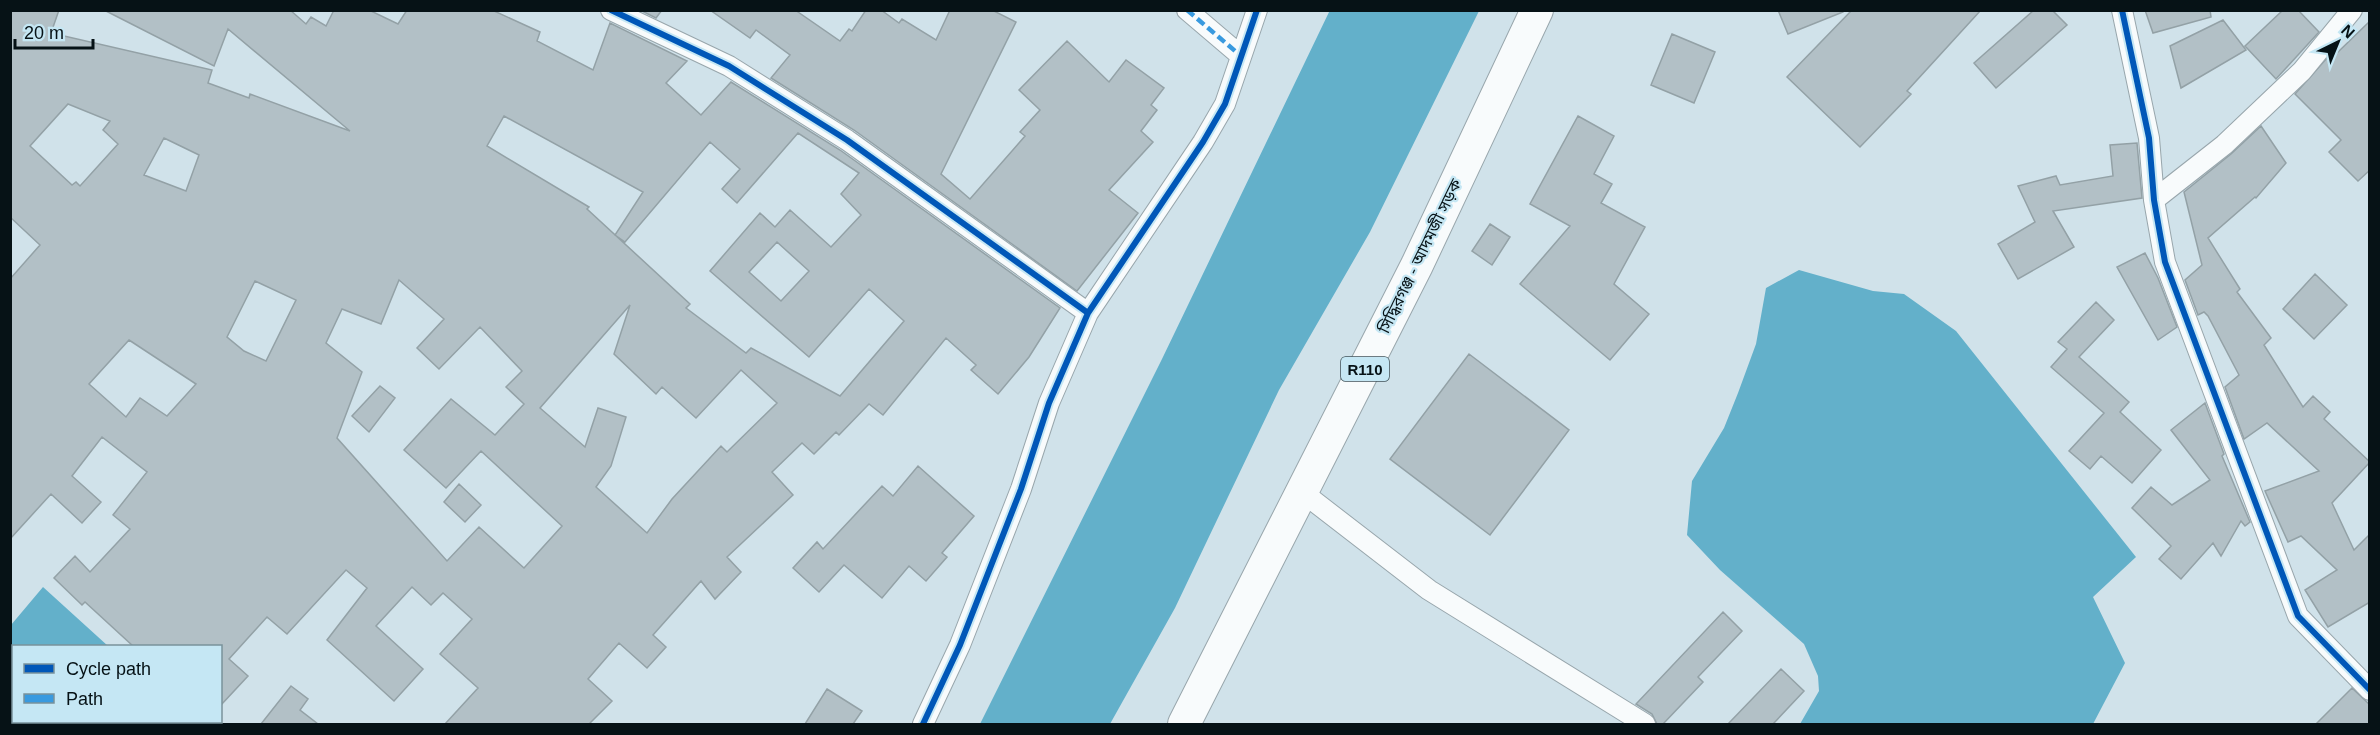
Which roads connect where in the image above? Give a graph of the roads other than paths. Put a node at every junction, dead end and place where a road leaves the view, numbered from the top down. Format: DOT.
graph roads {
  1 [pos="611,10"];
  2 [pos="1187,10"];
  3 [pos="1257,10"];
  4 [pos="1537,10"];
  5 [pos="2122,10"];
  6 [pos="2352,10"];
  7 [pos="1241,56"];
  8 [pos="2154,200"];
  9 [pos="1088,313"];
  10 [pos="1302,492"];
  11 [pos="2370,690"];
  12 [pos="923,724"];
  13 [pos="1184,724"];
  14 [pos="1645,724"];
  1 -- 9 [label="street"];
  2 -- 7 [label="street"];
  3 -- 7 [label="street"];
  4 -- 10 [label="main road, সিদ্ধিরগঞ্জ - আদমজী সড়ক / R110"];
  5 -- 8 [label="street"];
  6 -- 8 [label="street"];
  7 -- 9 [label="street"];
  8 -- 11 [label="street"];
  9 -- 12 [label="street"];
  10 -- 13 [label="main road, সিদ্ধিরগঞ্জ - আদমজী সড়ক / R110"];
  10 -- 14 [label="street"];
}
